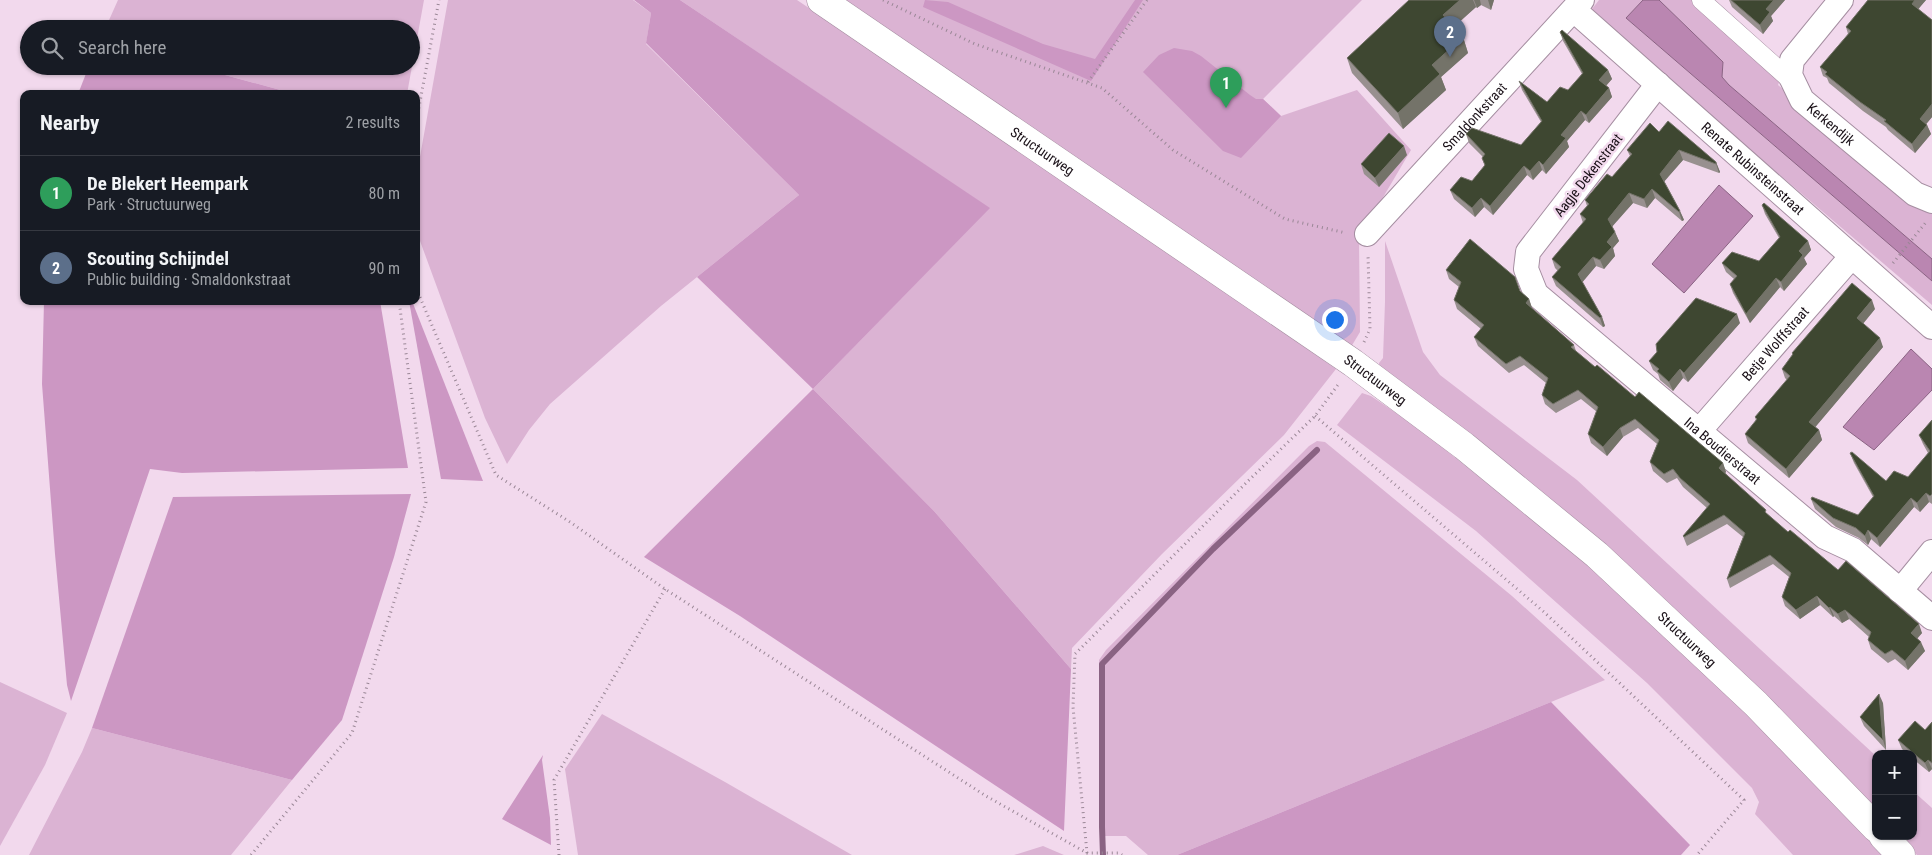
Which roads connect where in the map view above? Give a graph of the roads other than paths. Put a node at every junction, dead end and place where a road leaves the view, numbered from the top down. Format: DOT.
graph roads {
  1 [pos="821,0"];
  2 [pos="1701,0"];
  3 [pos="1841,0"];
  4 [pos="1578,5"];
  5 [pos="1658,84"];
  6 [pos="1797,86"];
  7 [pos="1932,201"];
  8 [pos="1368,234"];
  9 [pos="1852,256"];
  10 [pos="1526,269"];
  11 [pos="1932,327"];
  12 [pos="1699,431"];
  13 [pos="1932,552"];
  14 [pos="1900,591"];
  15 [pos="1932,618"];
  16 [pos="1872,824"];
  17 [pos="1888,840"];
  18 [pos="1901,855"];
  1 -- 16 [label="main road, Structuurweg"];
  2 -- 6 [label="street"];
  3 -- 6 [label="street, Kerkendijk"];
  4 -- 5 [label="street, Renate Rubinsteinstraat"];
  4 -- 8 [label="street, Smaldonkstraat"];
  5 -- 9 [label="street, Renate Rubinsteinstraat"];
  5 -- 10 [label="street, Aagje Dekenstraat"];
  6 -- 7 [label="street, Kerkendijk"];
  9 -- 11 [label="street, Renate Rubinsteinstraat"];
  9 -- 12 [label="street, Betje Wolffstraat"];
  10 -- 12 [label="street, Ina Boudierstraat"];
  12 -- 14 [label="street, Ina Boudierstraat"];
  13 -- 14 [label="street"];
  14 -- 15 [label="street, Ina Boudierstraat"];
  17 -- 18 [label="main road"];
}
